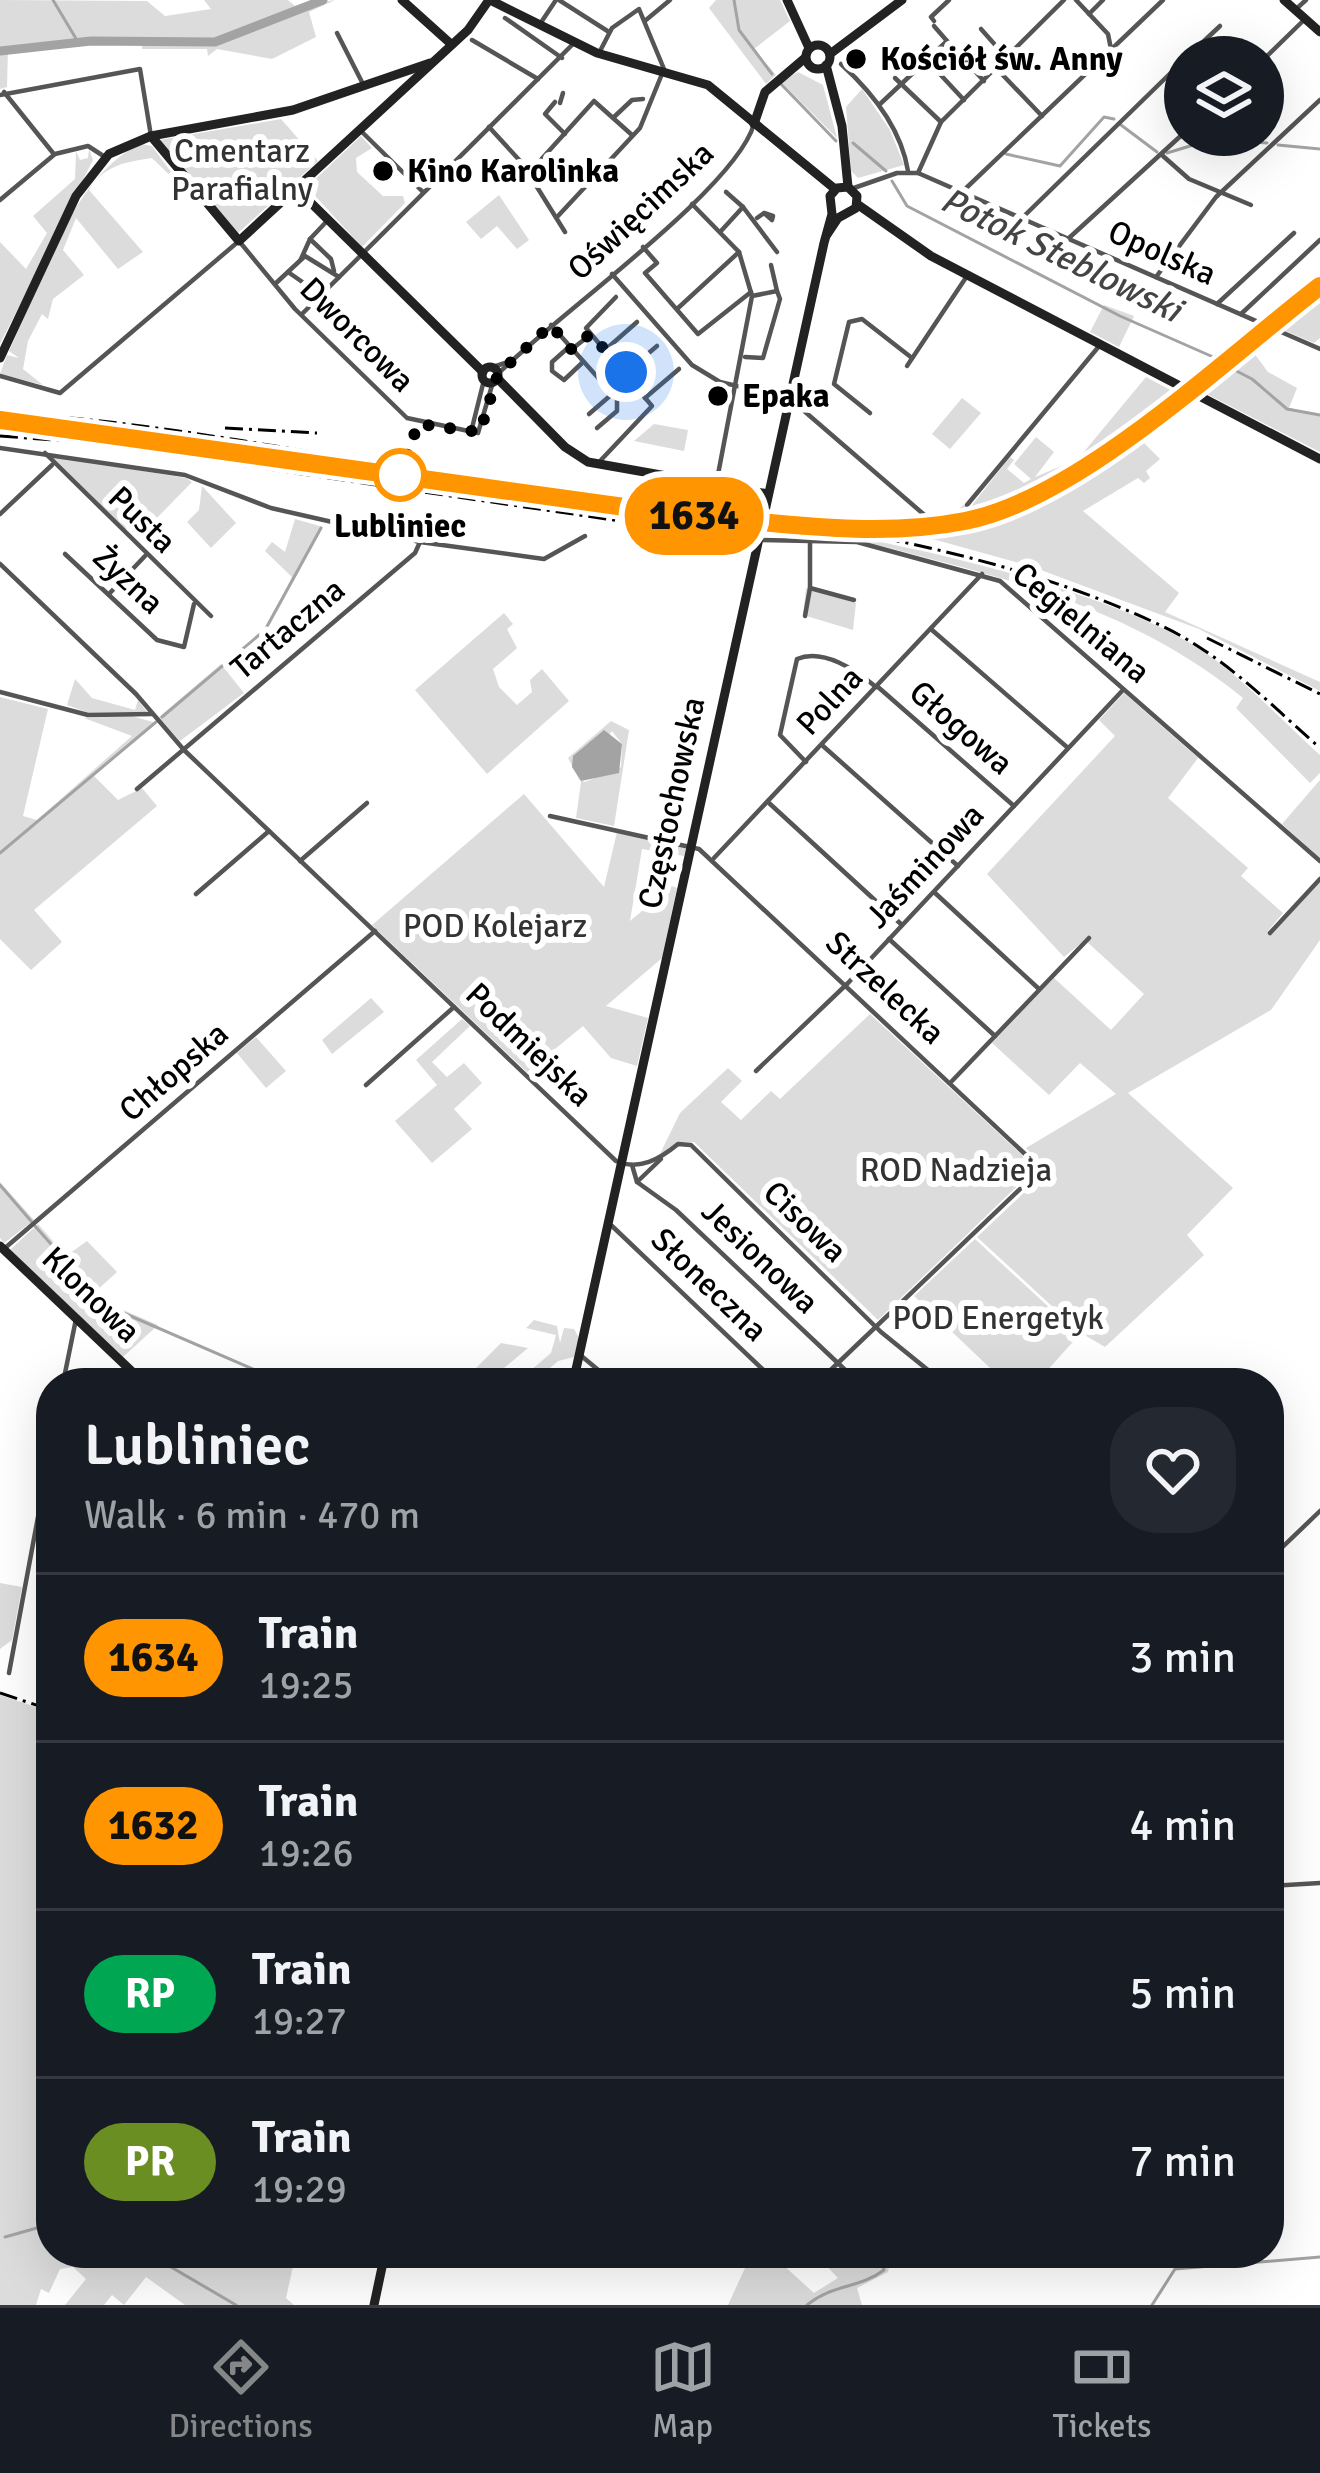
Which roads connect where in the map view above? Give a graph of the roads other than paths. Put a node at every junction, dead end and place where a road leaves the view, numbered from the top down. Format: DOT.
graph roads {
  1 [pos="402,0"];
  2 [pos="558,0"];
  3 [pos="670,0"];
  4 [pos="787,0"];
  5 [pos="902,0"];
  6 [pos="949,0"];
  7 [pos="1064,0"];
  8 [pos="1076,0"];
  9 [pos="1102,0"];
  10 [pos="1163,0"];
  11 [pos="1284,0"];
  12 [pos="1306,0"];
  13 [pos="494,1"];
  14 [pos="1295,10"];
  15 [pos="482,12"];
  16 [pos="1089,14"];
  17 [pos="510,15"];
  18 [pos="646,20"];
  19 [pos="1306,20"];
  20 [pos="540,24"];
  21 [pos="1220,26"];
  22 [pos="981,29"];
  23 [pos="609,32"];
  24 [pos="1320,32"];
  25 [pos="337,33"];
  26 [pos="471,33"];
  27 [pos="1209,36"];
  28 [pos="441,38"];
  29 [pos="1284,40"];
  30 [pos="947,41"];
  31 [pos="574,42"];
  32 [pos="1111,50"];
  33 [pos="599,53"];
  34 [pos="988,55"];
  35 [pos="817,56"];
  36 [pos="1005,56"];
  37 [pos="562,58"];
  38 [pos="430,63"];
  39 [pos="841,64"];
  40 [pos="664,68"];
  41 [pos="998,68"];
  42 [pos="938,72"];
  43 [pos="895,78"];
  44 [pos="538,79"];
  45 [pos="1164,79"];
  46 [pos="387,80"];
  47 [pos="412,80"];
  48 [pos="984,81"];
  49 [pos="904,82"];
  50 [pos="364,86"];
  51 [pos="2,93"];
  52 [pos="401,93"];
  53 [pos="562,93"];
  54 [pos="643,99"];
  55 [pos="964,100"];
  56 [pos="1320,100"];
  57 [pos="879,105"];
  58 [pos="1042,116"];
  59 [pos="614,117"];
  60 [pos="941,122"];
  61 [pos="754,124"];
  62 [pos="489,127"];
  63 [pos="362,131"];
  64 [pos="565,134"];
  65 [pos="151,136"];
  66 [pos="633,136"];
  67 [pos="1164,151"];
  68 [pos="55,154"];
  69 [pos="1161,154"];
  70 [pos="105,157"];
  71 [pos="319,170"];
  72 [pos="908,171"];
  73 [pos="918,172"];
  74 [pos="528,174"];
  75 [pos="424,192"];
  76 [pos="726,192"];
  77 [pos="962,192"];
  78 [pos="1221,193"];
  79 [pos="306,198"];
  80 [pos="846,199"];
  81 [pos="0,200"];
  82 [pos="281,203"];
  83 [pos="692,204"];
  84 [pos="1251,205"];
  85 [pos="743,207"];
  86 [pos="764,213"];
  87 [pos="557,216"];
  88 [pos="757,218"];
  89 [pos="1022,218"];
  90 [pos="328,220"];
  91 [pos="721,231"];
  92 [pos="565,232"];
  93 [pos="1294,233"];
  94 [pos="1069,238"];
  95 [pos="310,239"];
  96 [pos="1320,240"];
  97 [pos="239,241"];
  98 [pos="643,247"];
  99 [pos="739,252"];
  100 [pos="777,252"];
  101 [pos="362,255"];
  102 [pos="301,259"];
  103 [pos="771,265"];
  104 [pos="288,272"];
  105 [pos="337,274"];
  106 [pos="612,274"];
  107 [pos="967,276"];
  108 [pos="1156,277"];
  109 [pos="275,284"];
  110 [pos="318,289"];
  111 [pos="777,291"];
  112 [pos="752,294"];
  113 [pos="616,297"];
  114 [pos="1217,304"];
  115 [pos="676,310"];
  116 [pos="1240,314"];
  117 [pos="301,315"];
  118 [pos="637,322"];
  119 [pos="551,325"];
  120 [pos="590,334"];
  121 [pos="698,334"];
  122 [pos="705,344"];
  123 [pos="657,346"];
  124 [pos="1100,346"];
  125 [pos="571,348"];
  126 [pos="1320,349"];
  127 [pos="604,351"];
  128 [pos="745,357"];
  129 [pos="0,358"];
  130 [pos="912,358"];
  131 [pos="583,362"];
  132 [pos="907,366"];
  133 [pos="679,369"];
  134 [pos="624,374"];
  135 [pos="491,375"];
  136 [pos="0,376"];
  137 [pos="635,386"];
  138 [pos="738,387"];
  139 [pos="614,397"];
  140 [pos="645,398"];
  141 [pos="789,398"];
  142 [pos="870,413"];
  143 [pos="589,414"];
  144 [pos="597,428"];
  145 [pos="462,432"];
  146 [pos="0,448"];
  147 [pos="45,453"];
  148 [pos="1320,459"];
  149 [pos="52,464"];
  150 [pos="599,466"];
  151 [pos="716,485"];
  152 [pos="768,494"];
  153 [pos="967,505"];
  154 [pos="0,514"];
  155 [pos="928,518"];
  156 [pos="585,536"];
  157 [pos="758,540"];
  158 [pos="810,541"];
  159 [pos="420,542"];
  160 [pos="64,554"];
  161 [pos="145,556"];
  162 [pos="0,564"];
  163 [pos="982,574"];
  164 [pos="810,588"];
  165 [pos="109,594"];
  166 [pos="854,600"];
  167 [pos="194,603"];
  168 [pos="211,616"];
  169 [pos="805,616"];
  170 [pos="932,629"];
  171 [pos="877,687"];
  172 [pos="1123,689"];
  173 [pos="0,692"];
  174 [pos="153,713"];
  175 [pos="822,745"];
  176 [pos="1069,748"];
  177 [pos="184,750"];
  178 [pos="806,762"];
  179 [pos="137,790"];
  180 [pos="768,802"];
  181 [pos="367,803"];
  182 [pos="1014,806"];
  183 [pos="550,816"];
  184 [pos="269,831"];
  185 [pos="691,844"];
  186 [pos="712,860"];
  187 [pos="301,861"];
  188 [pos="1320,861"];
  189 [pos="958,866"];
  190 [pos="1320,879"];
  191 [pos="934,892"];
  192 [pos="196,894"];
  193 [pos="902,925"];
  194 [pos="375,932"];
  195 [pos="1270,932"];
  196 [pos="1090,938"];
  197 [pos="890,939"];
  198 [pos="846,985"];
  199 [pos="1039,989"];
  200 [pos="454,1007"];
  201 [pos="995,1036"];
  202 [pos="756,1071"];
  203 [pos="950,1083"];
  204 [pos="366,1085"];
  205 [pos="661,1159"];
  206 [pos="627,1165"];
  207 [pos="637,1182"];
  208 [pos="607,1225"];
  209 [pos="2,1248"];
  210 [pos="76,1318"];
  211 [pos="876,1327"];
  212 [pos="579,1354"];
  213 [pos="838,1364"];
  214 [pos="66,1368"];
  215 [pos="128,1368"];
  216 [pos="576,1368"];
  217 [pos="596,1368"];
  218 [pos="761,1368"];
  219 [pos="834,1368"];
  220 [pos="842,1368"];
  221 [pos="926,1368"];
  222 [pos="1320,1511"];
  223 [pos="36,1528"];
  224 [pos="1284,1546"];
  225 [pos="9,1673"];
  226 [pos="1320,1883"];
  227 [pos="1284,1885"];
  228 [pos="383,2268"];
  229 [pos="374,2305"];
  1 -- 28 [label="street"];
  2 -- 20 [label="street"];
  2 -- 23 [label="street"];
  3 -- 18 [label="street"];
  4 -- 35 [label="street"];
  5 -- 35 [label="street"];
  6 -- 30 [label="street"];
  7 -- 36 [label="street"];
  8 -- 16 [label="street"];
  9 -- 16 [label="street"];
  10 -- 32 [label="street"];
  11 -- 14 [label="street"];
  12 -- 14 [label="street"];
  13 -- 15 [label="street"];
  13 -- 17 [label="street"];
  14 -- 19 [label="street"];
  15 -- 17 [label="street"];
  15 -- 26 [label="street"];
  16 -- 32 [label="street"];
  17 -- 20 [label="street"];
  17 -- 37 [label="street"];
  18 -- 23 [label="street"];
  18 -- 40 [label="street"];
  19 -- 24 [label="street"];
  19 -- 29 [label="street"];
  20 -- 31 [label="street"];
  21 -- 27 [label="street"];
  22 -- 36 [label="street"];
  23 -- 33 [label="street"];
  25 -- 50 [label="street"];
  26 -- 28 [label="street"];
  26 -- 44 [label="street"];
  28 -- 38 [label="street"];
  30 -- 48 [label="street"];
  30 -- 49 [label="street"];
  31 -- 33 [label="street"];
  31 -- 37 [label="street"];
  32 -- 58 [label="street"];
  33 -- 40 [label="street"];
  34 -- 41 [label="street"];
  35 -- 61 [label="street"];
  35 -- 80 [label="street"];
  36 -- 41 [label="street"];
  37 -- 44 [label="street"];
  38 -- 46 [label="street"];
  38 -- 47 [label="street"];
  39 -- 57 [label="street"];
  40 -- 61 [label="street"];
  40 -- 66 [label="street"];
  41 -- 48 [label="street"];
  41 -- 58 [label="street"];
  42 -- 55 [label="street"];
  43 -- 49 [label="street"];
  44 -- 62 [label="street"];
  45 -- 89 [label="street"];
  46 -- 47 [label="street"];
  46 -- 50 [label="street"];
  46 -- 52 [label="street"];
  47 -- 52 [label="street"];
  48 -- 55 [label="street"];
  49 -- 57 [label="street"];
  49 -- 60 [label="street"];
  50 -- 65 [label="street"];
  51 -- 65 [label="street"];
  51 -- 68 [label="street"];
  52 -- 63 [label="street"];
  53 -- 64 [label="street"];
  54 -- 59 [label="street"];
  55 -- 60 [label="street"];
  56 -- 78 [label="street"];
  57 -- 72 [label="street"];
  58 -- 77 [label="street"];
  59 -- 64 [label="street"];
  59 -- 66 [label="street"];
  60 -- 73 [label="street"];
  61 -- 80 [label="street"];
  61 -- 83 [label="street, Oświęcimska"];
  62 -- 74 [label="street"];
  62 -- 75 [label="street"];
  63 -- 71 [label="street"];
  63 -- 75 [label="street"];
  64 -- 74 [label="street"];
  65 -- 70 [label="street"];
  65 -- 97 [label="street"];
  66 -- 87 [label="street"];
  67 -- 69 [label="street"];
  68 -- 70 [label="street"];
  68 -- 81 [label="street"];
  69 -- 78 [label="street"];
  69 -- 94 [label="street"];
  70 -- 129 [label="street"];
  71 -- 79 [label="street"];
  71 -- 82 [label="street"];
  72 -- 73 [label="street, Opolska"];
  72 -- 80 [label="street"];
  73 -- 77 [label="street, Opolska"];
  74 -- 87 [label="street"];
  75 -- 101 [label="street"];
  76 -- 85 [label="street"];
  77 -- 89 [label="street, Opolska"];
  78 -- 84 [label="street"];
  78 -- 108 [label="street"];
  79 -- 82 [label="street"];
  79 -- 90 [label="street"];
  80 -- 107 [label="street"];
  80 -- 141 [label="street, Częstochowska"];
  82 -- 97 [label="street"];
  83 -- 91 [label="street"];
  83 -- 98 [label="street, Oświęcimska"];
  85 -- 88 [label="street"];
  85 -- 91 [label="street"];
  86 -- 88 [label="street"];
  87 -- 92 [label="street"];
  88 -- 100 [label="street"];
  89 -- 94 [label="street, Opolska"];
  90 -- 95 [label="street"];
  90 -- 101 [label="street"];
  91 -- 99 [label="street"];
  93 -- 114 [label="street"];
  94 -- 108 [label="street, Opolska"];
  95 -- 102 [label="street"];
  95 -- 105 [label="street"];
  96 -- 116 [label="street"];
  97 -- 109 [label="street, Dworcowa"];
  97 -- 136 [label="street"];
  98 -- 106 [label="street, Oświęcimska"];
  98 -- 115 [label="street"];
  99 -- 112 [label="street"];
  99 -- 115 [label="street"];
  101 -- 105 [label="street"];
  101 -- 135 [label="street"];
  102 -- 104 [label="street"];
  102 -- 105 [label="street"];
  103 -- 111 [label="street"];
  104 -- 109 [label="street"];
  104 -- 110 [label="street"];
  105 -- 110 [label="street"];
  106 -- 119 [label="street, Oświęcimska"];
  106 -- 138 [label="street"];
  107 -- 124 [label="street"];
  107 -- 130 [label="street"];
  108 -- 114 [label="street, Opolska"];
  109 -- 117 [label="street, Dworcowa"];
  110 -- 117 [label="street"];
  111 -- 112 [label="street"];
  111 -- 128 [label="street"];
  112 -- 121 [label="street"];
  112 -- 128 [label="street"];
  113 -- 120 [label="street"];
  114 -- 116 [label="street, Opolska"];
  115 -- 121 [label="street"];
  116 -- 126 [label="street, Opolska"];
  117 -- 145 [label="street, Dworcowa"];
  118 -- 127 [label="street"];
  119 -- 125 [label="street"];
  119 -- 135 [label="street, Oświęcimska"];
  120 -- 125 [label="street"];
  120 -- 127 [label="street"];
  121 -- 122 [label="street"];
  123 -- 134 [label="street"];
  124 -- 148 [label="street"];
  124 -- 153 [label="street"];
  125 -- 131 [label="street"];
  125 -- 131 [label="street"];
  127 -- 134 [label="street"];
  128 -- 138 [label="street"];
  130 -- 132 [label="street"];
  130 -- 142 [label="street"];
  131 -- 139 [label="street"];
  133 -- 140 [label="street"];
  134 -- 137 [label="street"];
  135 -- 145 [label="street, Oświęcimska"];
  135 -- 150 [label="street"];
  137 -- 139 [label="street"];
  137 -- 140 [label="street"];
  138 -- 141 [label="street"];
  138 -- 151 [label="street"];
  139 -- 143 [label="street"];
  139 -- 144 [label="street"];
  140 -- 150 [label="street"];
  141 -- 152 [label="street, Częstochowska"];
  141 -- 155 [label="street"];
  146 -- 147 [label="street"];
  147 -- 149 [label="street, Pusta"];
  147 -- 159 [label="street"];
  149 -- 154 [label="street"];
  149 -- 161 [label="street, Pusta"];
  150 -- 151 [label="street"];
  151 -- 152 [label="street"];
  152 -- 157 [label="street, Częstochowska"];
  156 -- 159 [label="street"];
  157 -- 158 [label="street, Cegielniana"];
  157 -- 185 [label="street, Częstochowska"];
  158 -- 163 [label="street, Cegielniana"];
  158 -- 164 [label="street"];
  159 -- 177 [label="street, Tartaczna"];
  160 -- 165 [label="street, Żyzna"];
  161 -- 165 [label="street"];
  161 -- 167 [label="street, Pusta"];
  162 -- 174 [label="street, Podmiejska"];
  163 -- 170 [label="street, Polna"];
  163 -- 172 [label="street, Cegielniana"];
  164 -- 166 [label="street"];
  164 -- 169 [label="street"];
  165 -- 167 [label="street, Żyzna"];
  167 -- 168 [label="street, Pusta"];
  170 -- 171 [label="street, Polna"];
  170 -- 176 [label="street"];
  171 -- 175 [label="street, Polna"];
  171 -- 178 [label="street, Głogowa"];
  171 -- 182 [label="street, Głogowa"];
  172 -- 176 [label="street, Jaśminowa"];
  172 -- 188 [label="street, Cegielniana"];
  173 -- 174 [label="street"];
  174 -- 177 [label="street, Podmiejska"];
  175 -- 178 [label="street, Polna"];
  175 -- 189 [label="street"];
  176 -- 182 [label="street, Jaśminowa"];
  177 -- 179 [label="street, Tartaczna"];
  177 -- 184 [label="street, Podmiejska"];
  178 -- 180 [label="street, Polna"];
  180 -- 186 [label="street, Polna"];
  180 -- 193 [label="street"];
  181 -- 187 [label="street"];
  182 -- 189 [label="street, Jaśminowa"];
  183 -- 185 [label="street"];
  184 -- 187 [label="street, Podmiejska"];
  184 -- 192 [label="street"];
  185 -- 186 [label="street, Strzelecka"];
  185 -- 206 [label="street, Częstochowska"];
  186 -- 198 [label="street, Strzelecka"];
  187 -- 194 [label="street, Podmiejska"];
  189 -- 191 [label="street, Jaśminowa"];
  190 -- 195 [label="street"];
  191 -- 193 [label="street, Jaśminowa"];
  191 -- 199 [label="street"];
  193 -- 197 [label="street, Jaśminowa"];
  194 -- 200 [label="street, Podmiejska"];
  194 -- 209 [label="street, Chłopska"];
  196 -- 199 [label="street"];
  197 -- 198 [label="street, Jaśminowa"];
  197 -- 201 [label="street"];
  198 -- 202 [label="street, Jaśminowa"];
  198 -- 203 [label="street, Strzelecka"];
  199 -- 201 [label="street"];
  200 -- 204 [label="street"];
  200 -- 206 [label="street, Podmiejska"];
  201 -- 203 [label="street"];
  203 -- 211 [label="street, Strzelecka"];
  205 -- 206 [label="street, Cisowa"];
  205 -- 207 [label="street"];
  205 -- 211 [label="street, Cisowa"];
  206 -- 207 [label="street"];
  206 -- 208 [label="street, Częstochowska"];
  207 -- 213 [label="street, Jesionowa"];
  208 -- 212 [label="street, Częstochowska"];
  208 -- 218 [label="street, Słoneczna"];
  209 -- 210 [label="street, Klonowa"];
  210 -- 214 [label="street"];
  210 -- 215 [label="street, Klonowa"];
  211 -- 213 [label="street"];
  211 -- 221 [label="street, Cisowa"];
  212 -- 216 [label="street, Częstochowska"];
  212 -- 217 [label="street"];
  213 -- 219 [label="street"];
  213 -- 220 [label="street, Jesionowa"];
  222 -- 224 [label="street"];
  223 -- 225 [label="street"];
  226 -- 227 [label="street"];
  228 -- 229 [label="street"];
}
